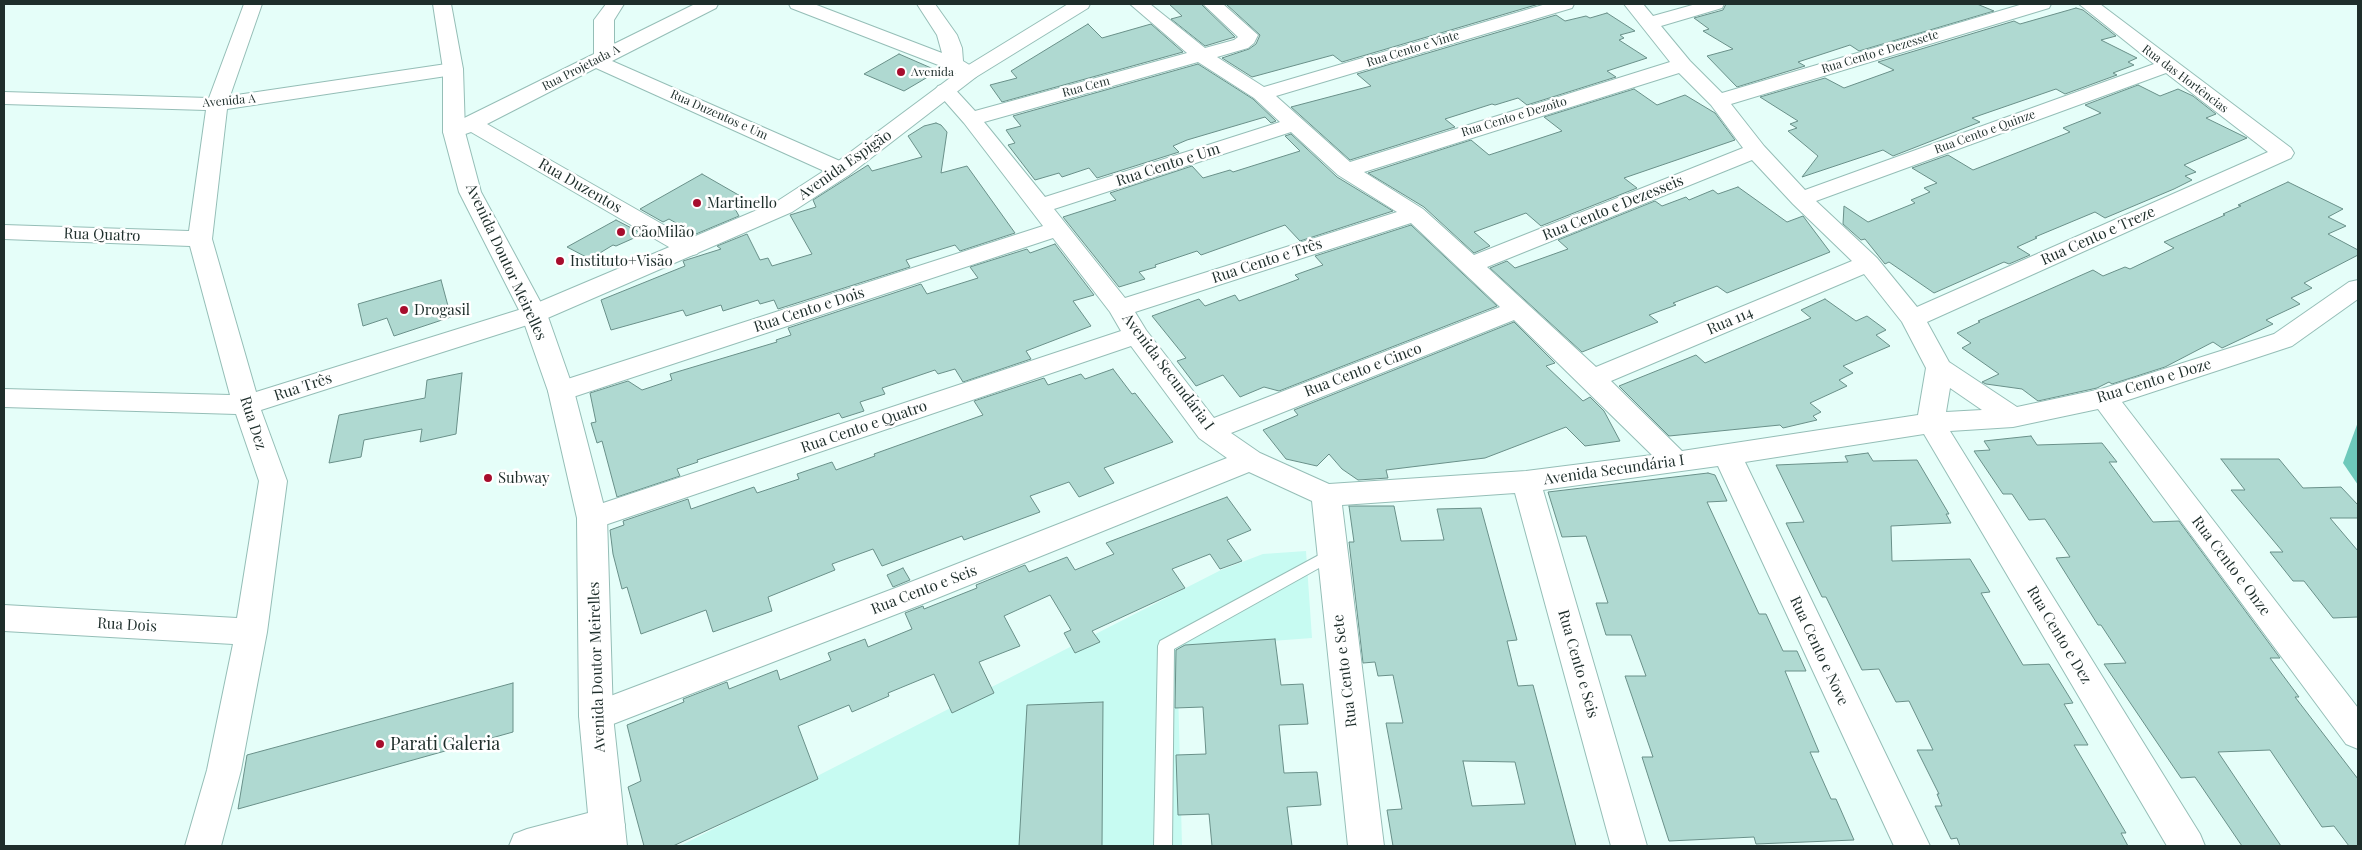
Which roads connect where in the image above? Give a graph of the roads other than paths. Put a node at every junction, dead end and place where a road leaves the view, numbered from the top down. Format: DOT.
graph roads {
  1 [pos="238,4"];
  2 [pos="252,4"];
  3 [pos="442,4"];
  4 [pos="615,4"];
  5 [pos="709,4"];
  6 [pos="798,4"];
  7 [pos="926,4"];
  8 [pos="1081,4"];
  9 [pos="1140,4"];
  10 [pos="1212,4"];
  11 [pos="1565,4"];
  12 [pos="1633,4"];
  13 [pos="1715,4"];
  14 [pos="2042,4"];
  15 [pos="2088,4"];
  16 [pos="1650,23"];
  17 [pos="1201,55"];
  18 [pos="600,59"];
  19 [pos="1683,65"];
  20 [pos="2168,66"];
  21 [pos="961,68"];
  22 [pos="453,69"];
  23 [pos="945,90"];
  24 [pos="1261,94"];
  25 [pos="4,98"];
  26 [pos="1718,101"];
  27 [pos="216,104"];
  28 [pos="971,118"];
  29 [pos="1296,124"];
  30 [pos="462,128"];
  31 [pos="1756,151"];
  32 [pos="2283,154"];
  33 [pos="842,170"];
  34 [pos="1346,170"];
  35 [pos="1801,199"];
  36 [pos="1040,206"];
  37 [pos="1415,214"];
  38 [pos="1057,228"];
  39 [pos="4,232"];
  40 [pos="200,239"];
  41 [pos="689,249"];
  42 [pos="1868,263"];
  43 [pos="1470,265"];
  44 [pos="2358,288"];
  45 [pos="1120,308"];
  46 [pos="1516,310"];
  47 [pos="534,314"];
  48 [pos="1913,319"];
  49 [pos="1136,335"];
  50 [pos="1939,368"];
  51 [pos="1592,379"];
  52 [pos="562,391"];
  53 [pos="4,398"];
  54 [pos="2104,398"];
  55 [pos="246,405"];
  56 [pos="2013,417"];
  57 [pos="1931,423"];
  58 [pos="1209,431"];
  59 [pos="1727,455"];
  60 [pos="1250,460"];
  61 [pos="1675,461"];
  62 [pos="1526,482"];
  63 [pos="1326,495"];
  64 [pos="592,518"];
  65 [pos="1332,554"];
  66 [pos="4,618"];
  67 [pos="251,632"];
  68 [pos="596,716"];
  69 [pos="2358,734"];
  70 [pos="608,836"];
  71 [pos="203,846"];
  72 [pos="527,846"];
  73 [pos="1163,846"];
  74 [pos="1366,846"];
  75 [pos="1629,846"];
  76 [pos="1912,846"];
  77 [pos="2187,846"];
  1 -- 2 [label="street"];
  2 -- 27 [label="street, Rua Dez"];
  3 -- 22 [label="street, Avenida Doutor Meirelles"];
  4 -- 18 [label="street"];
  5 -- 18 [label="street, Rua Projetada A"];
  6 -- 21 [label="street"];
  7 -- 21 [label="street"];
  8 -- 21 [label="street, Avenida Espigão"];
  9 -- 17 [label="street"];
  10 -- 17 [label="street, Rua Cem"];
  11 -- 24 [label="street, Rua Cento e Vinte"];
  12 -- 16 [label="street"];
  13 -- 16 [label="street"];
  14 -- 26 [label="street, Rua Cento e Dezessete"];
  15 -- 20 [label="street, Rua das Hortências"];
  16 -- 19 [label="street"];
  17 -- 24 [label="street"];
  17 -- 28 [label="street, Rua Cem"];
  18 -- 30 [label="street, Rua Projetada A"];
  18 -- 33 [label="street, Rua Duzentos e Um"];
  19 -- 26 [label="street"];
  19 -- 34 [label="street, Rua Cento e Dezoito"];
  20 -- 32 [label="street, Rua das Hortências"];
  20 -- 35 [label="street, Rua Cento e Quinze"];
  21 -- 23 [label="street, Avenida Espigão"];
  22 -- 27 [label="street, Avenida A"];
  22 -- 30 [label="street, Avenida Doutor Meirelles"];
  23 -- 28 [label="street, Avenida Secundária I"];
  23 -- 33 [label="street, Avenida Espigão"];
  24 -- 29 [label="street"];
  25 -- 27 [label="street, Avenida A"];
  26 -- 31 [label="street"];
  27 -- 40 [label="street, Rua Dez"];
  28 -- 36 [label="street, Avenida Secundária I"];
  29 -- 34 [label="street"];
  29 -- 36 [label="street, Rua Cento e Um"];
  30 -- 41 [label="street, Rua Duzentos"];
  30 -- 47 [label="street, Avenida Doutor Meirelles"];
  31 -- 35 [label="street"];
  31 -- 43 [label="street, Rua Cento e Dezesseis"];
  32 -- 48 [label="street, Rua Cento e Treze"];
  33 -- 41 [label="street, Avenida Espigão"];
  34 -- 37 [label="street"];
  35 -- 42 [label="street"];
  36 -- 38 [label="street, Avenida Secundária I"];
  37 -- 43 [label="street"];
  37 -- 45 [label="street, Rua Cento e Três"];
  38 -- 45 [label="street, Avenida Secundária I"];
  38 -- 52 [label="street, Rua Cento e Dois"];
  39 -- 40 [label="street, Rua Quatro"];
  40 -- 55 [label="street, Rua Dez"];
  41 -- 47 [label="street, Avenida Espigão"];
  42 -- 48 [label="street"];
  42 -- 51 [label="street, Rua 114"];
  43 -- 46 [label="street"];
  44 -- 54 [label="street, Rua Cento e Doze"];
  45 -- 49 [label="street, Avenida Secundária I"];
  46 -- 51 [label="street"];
  46 -- 58 [label="street, Rua Cento e Cinco"];
  47 -- 52 [label="street, Avenida Doutor Meirelles"];
  47 -- 55 [label="street, Rua Três"];
  48 -- 50 [label="street"];
  49 -- 58 [label="street, Avenida Secundária I"];
  49 -- 64 [label="street, Rua Cento e Quatro"];
  50 -- 56 [label="street"];
  50 -- 57 [label="street"];
  51 -- 61 [label="street"];
  52 -- 64 [label="street, Avenida Doutor Meirelles"];
  53 -- 55 [label="street, Rua Três"];
  54 -- 56 [label="street, Rua Cento e Doze"];
  54 -- 69 [label="street, Rua Cento e Onze"];
  55 -- 67 [label="street, Rua Dez"];
  56 -- 57 [label="street, Rua Cento e Doze"];
  57 -- 59 [label="street, Avenida Secundária I"];
  57 -- 77 [label="street, Rua Cento e Dez"];
  58 -- 60 [label="street, Avenida Secundária I"];
  59 -- 61 [label="street, Avenida Secundária I"];
  59 -- 76 [label="street, Rua Cento e Nove"];
  60 -- 63 [label="street, Avenida Secundária I"];
  60 -- 68 [label="street, Rua Cento e Seis"];
  61 -- 62 [label="street, Avenida Secundária I"];
  62 -- 63 [label="street, Avenida Secundária I"];
  62 -- 75 [label="street, Rua Cento e Seis"];
  63 -- 65 [label="street, Rua Cento e Sete"];
  64 -- 68 [label="street, Avenida Doutor Meirelles"];
  65 -- 73 [label="lane"];
  65 -- 74 [label="street, Rua Cento e Sete"];
  66 -- 67 [label="street, Rua Dois"];
  67 -- 71 [label="street, Rua Dez"];
  68 -- 70 [label="street, Avenida Doutor Meirelles"];
  70 -- 72 [label="street"];
}
